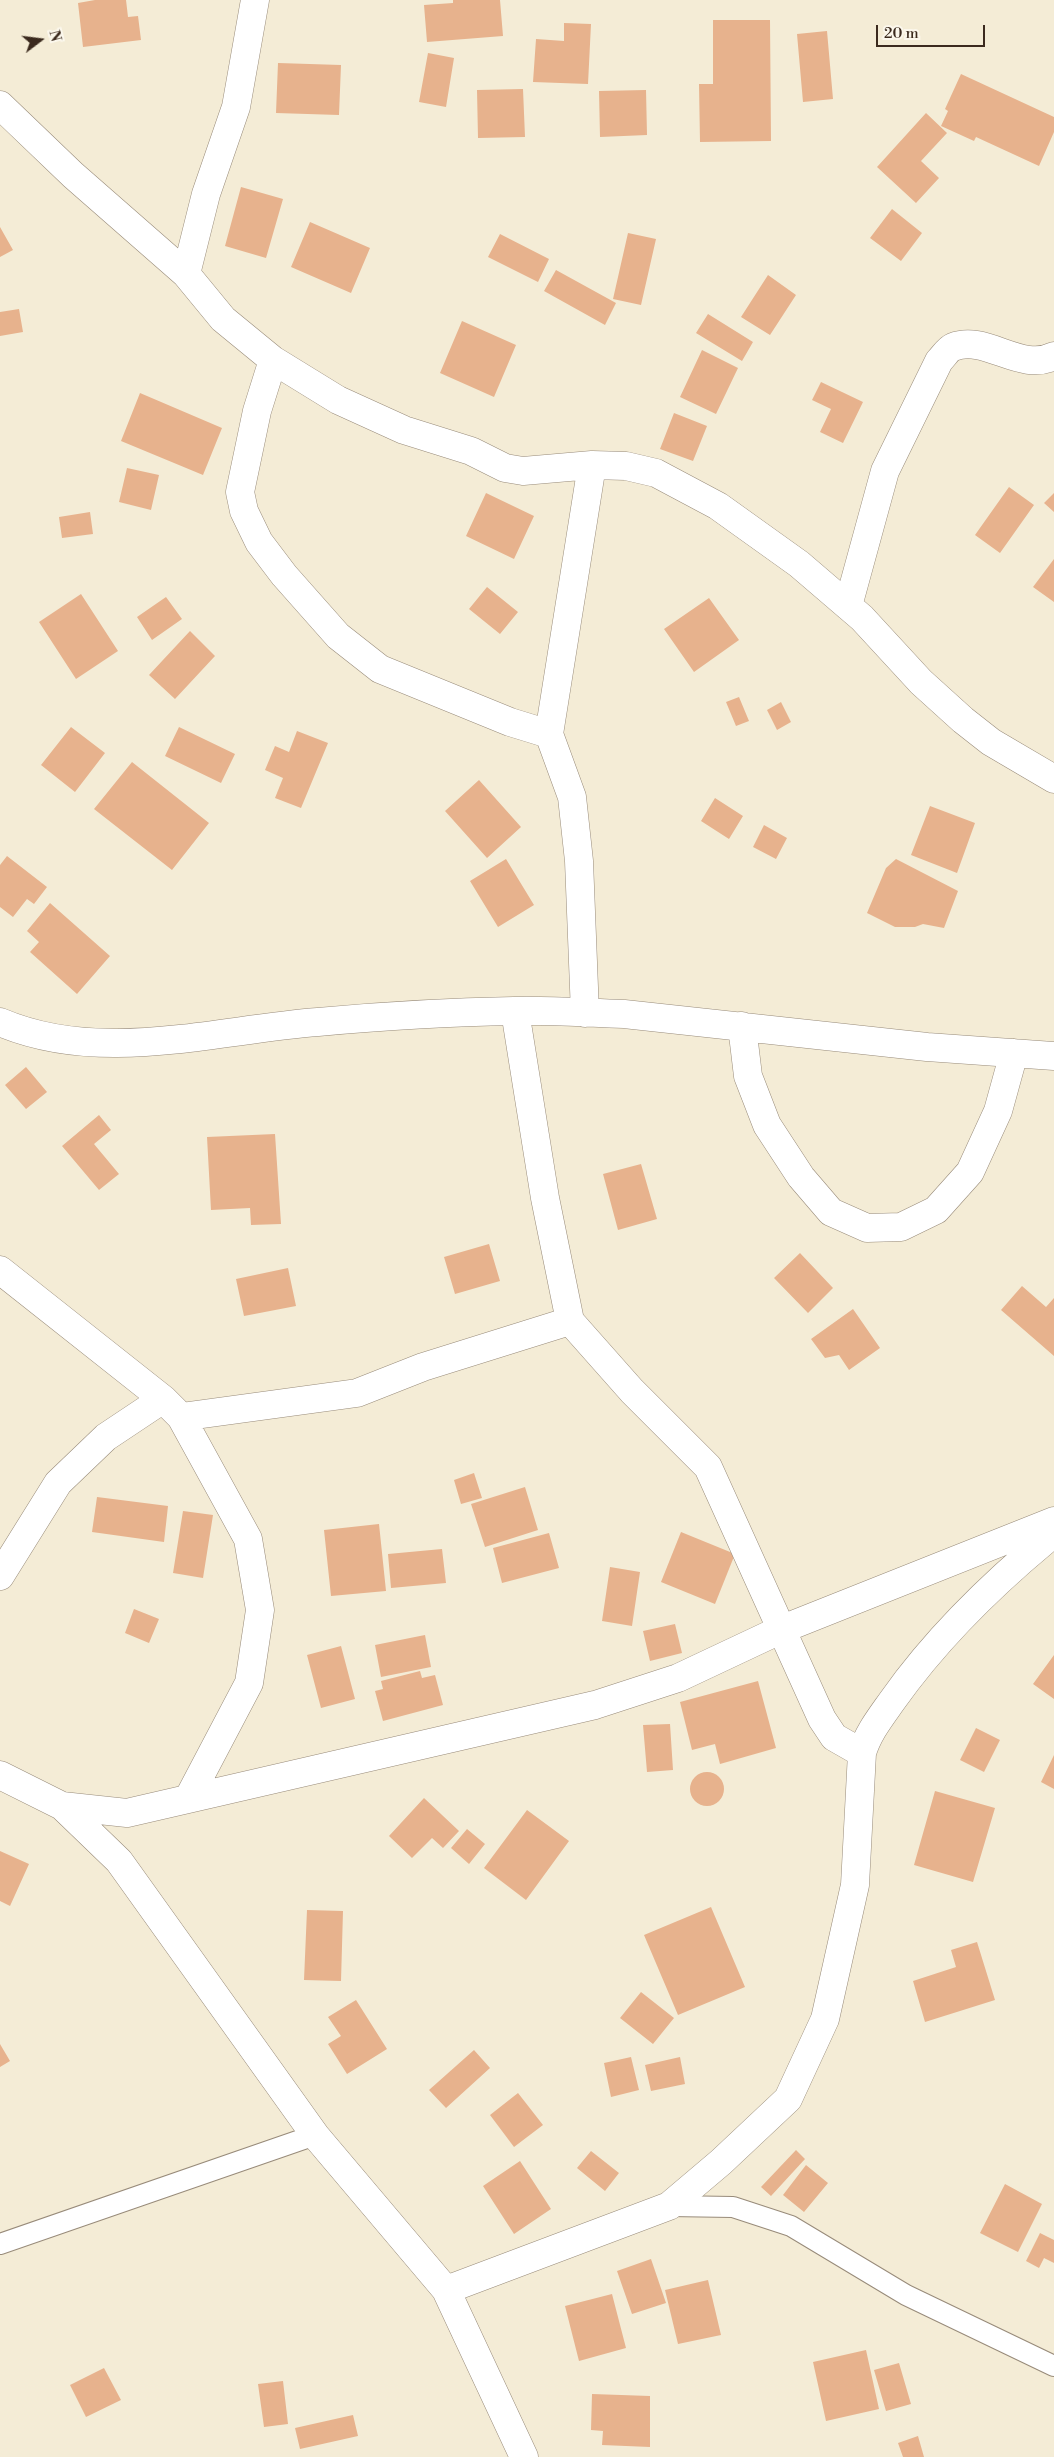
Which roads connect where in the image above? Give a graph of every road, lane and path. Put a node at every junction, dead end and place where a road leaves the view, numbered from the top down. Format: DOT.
graph roads {
  1 [pos="255,0"];
  2 [pos="0,105"];
  3 [pos="186,274"];
  4 [pos="1054,356"];
  5 [pos="273,360"];
  6 [pos="592,465"];
  7 [pos="848,606"];
  8 [pos="549,734"];
  9 [pos="1054,779"];
  10 [pos="515,1011"];
  11 [pos="585,1013"];
  12 [pos="0,1022"];
  13 [pos="742,1026"];
  14 [pos="1014,1053"];
  15 [pos="1054,1056"];
  16 [pos="0,1270"];
  17 [pos="570,1321"];
  18 [pos="172,1408"];
  19 [pos="1054,1522"];
  20 [pos="1054,1533"];
  21 [pos="0,1576"];
  22 [pos="780,1630"];
  23 [pos="862,1754"];
  24 [pos="0,1775"];
  25 [pos="189,1797"];
  26 [pos="62,1806"];
  27 [pos="315,2135"];
  28 [pos="669,2206"];
  29 [pos="0,2244"];
  30 [pos="446,2290"];
  31 [pos="1054,2366"];
  32 [pos="521,2456"];
  1 -- 3 [label="street"];
  2 -- 3 [label="street"];
  3 -- 5 [label="street"];
  4 -- 7 [label="street"];
  5 -- 6 [label="street"];
  5 -- 8 [label="street"];
  6 -- 7 [label="street"];
  6 -- 8 [label="street"];
  7 -- 9 [label="street"];
  8 -- 11 [label="street"];
  10 -- 11 [label="street"];
  10 -- 12 [label="street"];
  10 -- 17 [label="street"];
  11 -- 13 [label="street"];
  13 -- 14 [label="street"];
  13 -- 14 [label="street"];
  14 -- 15 [label="street"];
  16 -- 18 [label="street"];
  17 -- 18 [label="street"];
  17 -- 22 [label="street"];
  18 -- 21 [label="street"];
  18 -- 25 [label="street"];
  19 -- 22 [label="street"];
  20 -- 23 [label="street"];
  22 -- 23 [label="street"];
  22 -- 25 [label="street"];
  23 -- 28 [label="street"];
  24 -- 26 [label="street"];
  25 -- 26 [label="street"];
  26 -- 27 [label="street"];
  27 -- 29 [label="lane"];
  27 -- 30 [label="street"];
  28 -- 30 [label="street"];
  28 -- 31 [label="lane"];
  30 -- 32 [label="street"];
}
